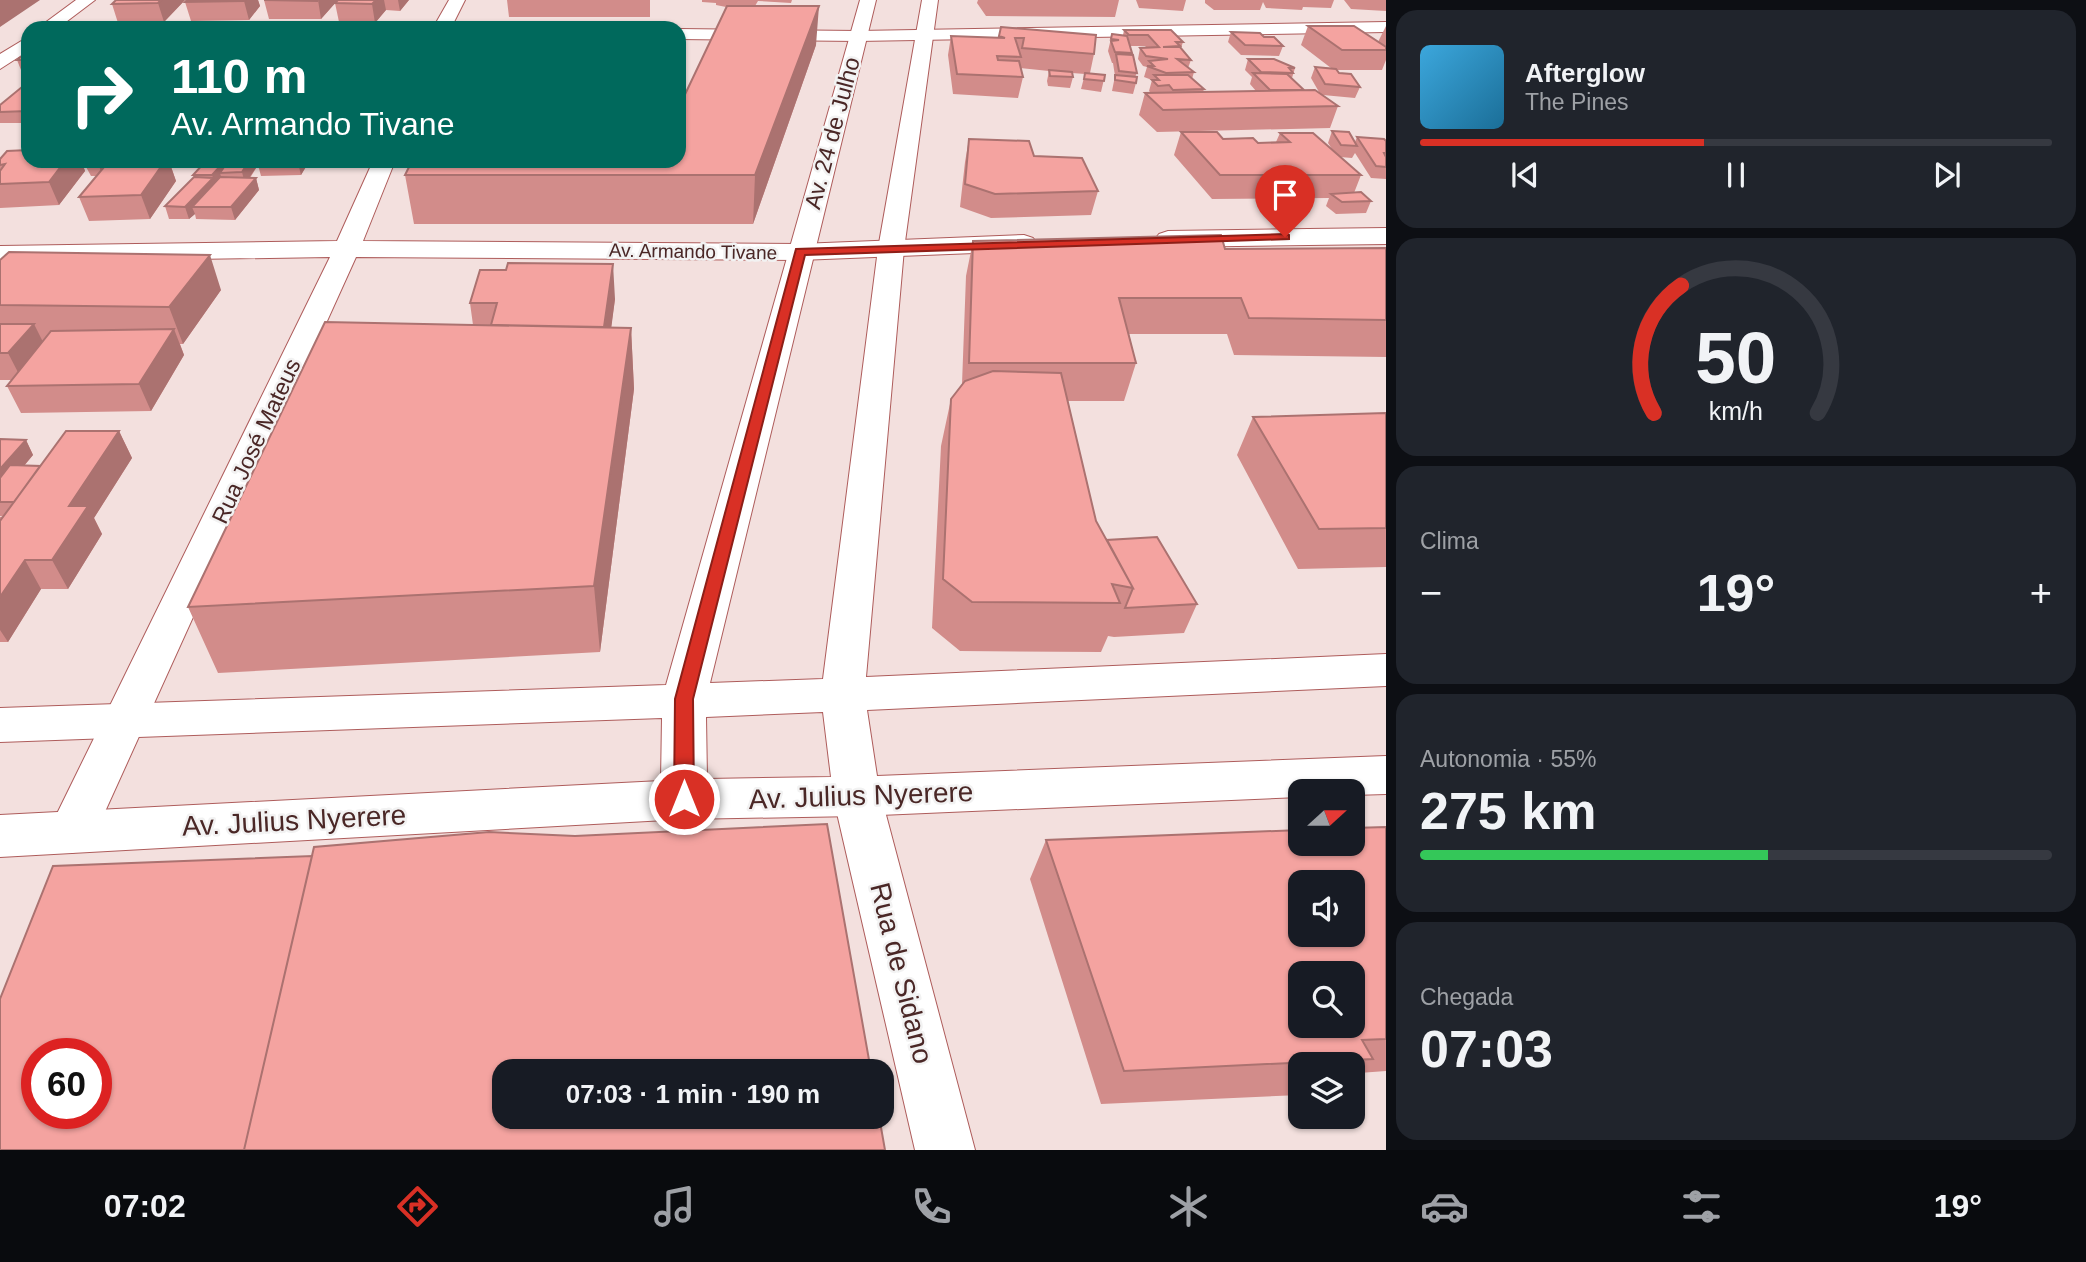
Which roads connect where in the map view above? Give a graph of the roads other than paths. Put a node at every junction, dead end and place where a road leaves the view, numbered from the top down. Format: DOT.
graph roads {
  1 [pos="87,0"];
  2 [pos="457,0"];
  3 [pos="868,0"];
  4 [pos="930,0"];
  5 [pos="57,21"];
  6 [pos="446,21"];
  7 [pos="1386,27"];
  8 [pos="686,34"];
  9 [pos="924,34"];
  10 [pos="858,36"];
  11 [pos="0,41"];
  12 [pos="21,41"];
  13 [pos="21,46"];
  14 [pos="0,63"];
  15 [pos="381,168"];
  16 [pos="1386,236"];
  17 [pos="1145,239"];
  18 [pos="1043,243"];
  19 [pos="347,249"];
  20 [pos="891,249"];
  21 [pos="800,252"];
  22 [pos="0,254"];
  23 [pos="1386,670"];
  24 [pos="843,695"];
  25 [pos="684,699"];
  26 [pos="125,720"];
  27 [pos="0,725"];
  28 [pos="1386,775"];
  29 [pos="858,796"];
  30 [pos="684,799"];
  31 [pos="72,832"];
  32 [pos="0,836"];
  33 [pos="945,1150"];
  1 -- 5 [label="main road"];
  2 -- 6 [label="main road"];
  3 -- 10 [label="main road, Av. 24 de Julho"];
  4 -- 9 [label="main road"];
  7 -- 9 [label="main road"];
  8 -- 10 [label="main road"];
  9 -- 10 [label="main road"];
  9 -- 20 [label="main road"];
  10 -- 21 [label="main road, Av. 24 de Julho"];
  11 -- 12 [label="main road"];
  13 -- 14 [label="main road"];
  15 -- 19 [label="main road, Rua José Mateus"];
  16 -- 17 [label="main road"];
  18 -- 20 [label="main road, Av. Armando Tivane"];
  19 -- 21 [label="main road, Av. Armando Tivane"];
  19 -- 22 [label="main road, Av. Armando Tivane"];
  19 -- 26 [label="main road, Rua José Mateus"];
  20 -- 21 [label="main road, Av. Armando Tivane"];
  20 -- 24 [label="main road"];
  21 -- 25 [label="main road, Av. 24 de Julho"];
  23 -- 24 [label="main road"];
  24 -- 25 [label="main road"];
  24 -- 29 [label="main road"];
  25 -- 26 [label="main road"];
  25 -- 30 [label="main road, Av. 24 de Julho"];
  26 -- 27 [label="main road"];
  26 -- 31 [label="main road, Rua José Mateus"];
  28 -- 29 [label="main road, Av. Julius Nyerere"];
  29 -- 30 [label="main road, Av. Julius Nyerere"];
  29 -- 33 [label="main road, Rua de Sidano"];
  30 -- 31 [label="main road, Av. Julius Nyerere"];
  31 -- 32 [label="main road, Av. Julius Nyerere"];
}
